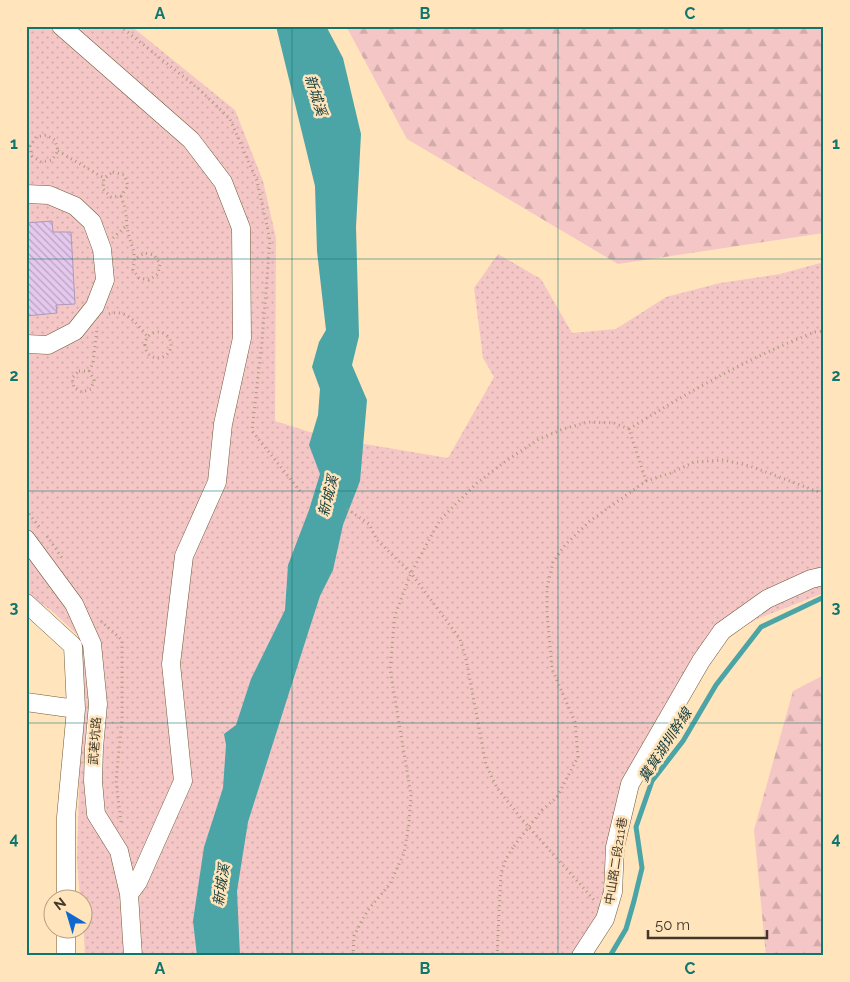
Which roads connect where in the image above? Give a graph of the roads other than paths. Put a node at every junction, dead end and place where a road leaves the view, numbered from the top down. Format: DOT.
graph roads {
  1 [pos="60,26"];
  2 [pos="26,194"];
  3 [pos="26,344"];
  4 [pos="26,538"];
  5 [pos="824,576"];
  6 [pos="26,603"];
  7 [pos="26,702"];
  8 [pos="76,709"];
  9 [pos="66,890"];
  10 [pos="130,894"];
  11 [pos="66,940"];
  12 [pos="66,956"];
  13 [pos="133,956"];
  14 [pos="581,956"];
  1 -- 10 [label="street"];
  2 -- 3 [label="street"];
  4 -- 10 [label="street, 武荖坑路"];
  5 -- 14 [label="street, 中山路二段211巷"];
  6 -- 8 [label="street"];
  7 -- 8 [label="street"];
  8 -- 9 [label="street"];
  10 -- 13 [label="street, 武荖坑路"];
  11 -- 12 [label="street"];
}
